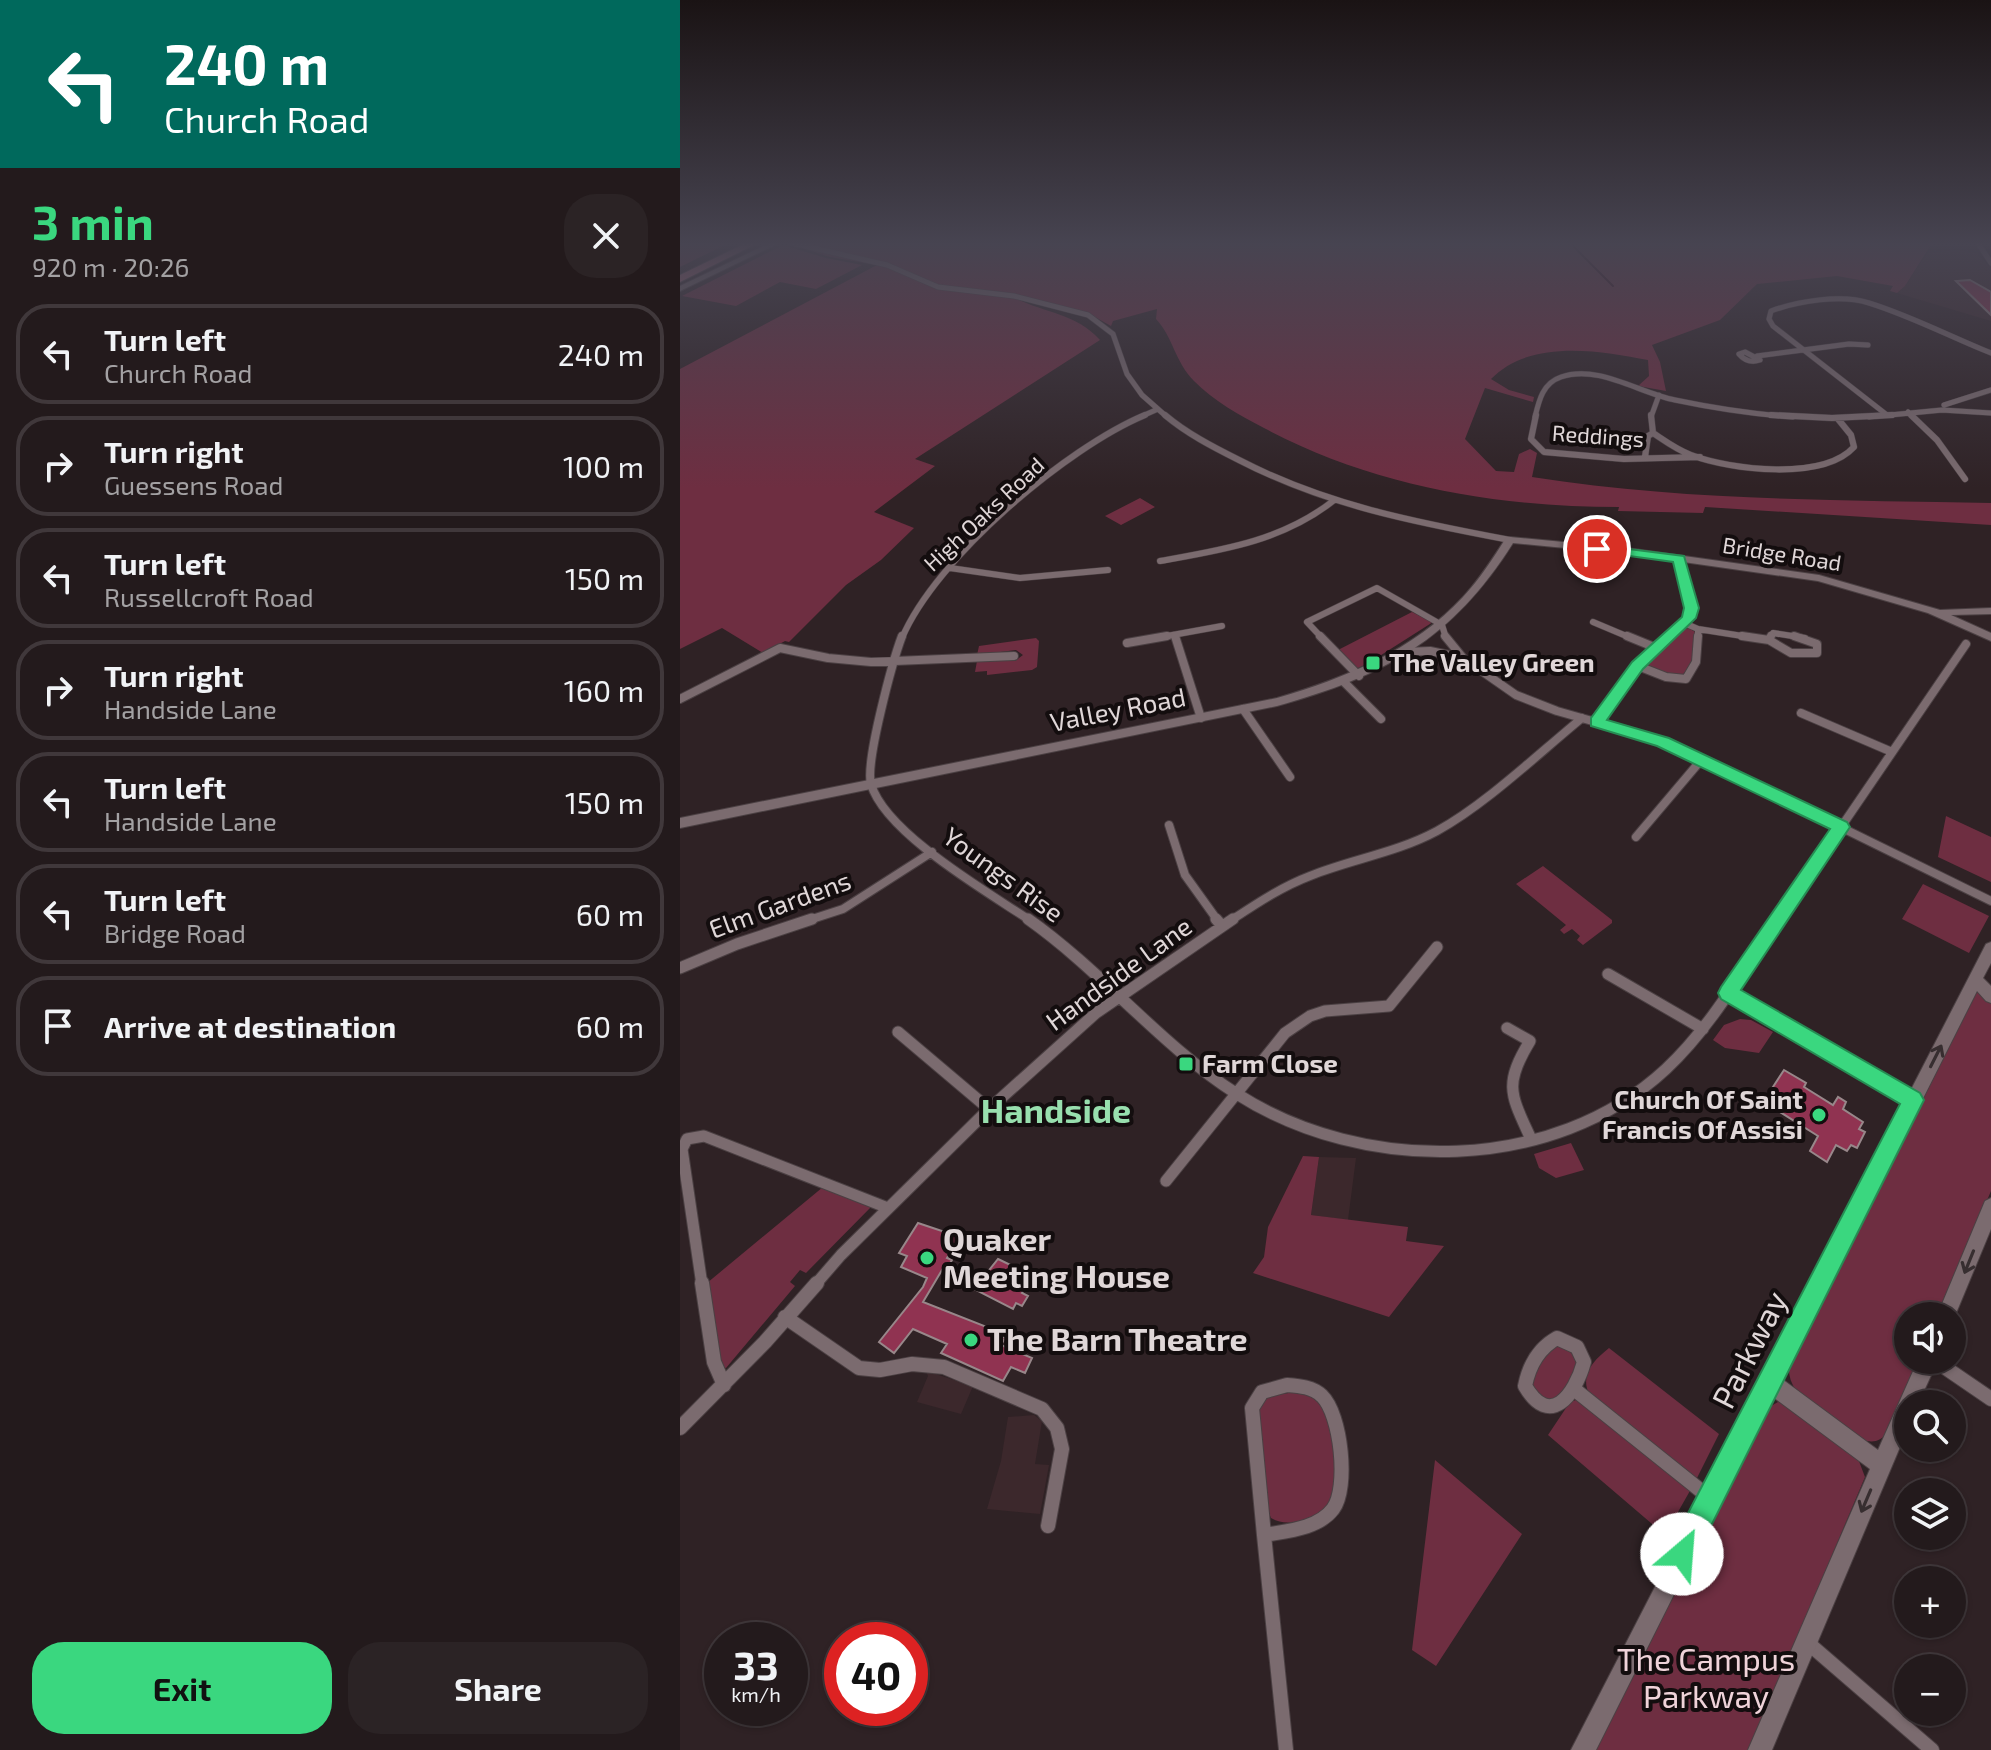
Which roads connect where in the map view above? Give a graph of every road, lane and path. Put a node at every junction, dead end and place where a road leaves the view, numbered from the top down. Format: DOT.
graph roads {
  1 [pos="1104,325"];
  2 [pos="1772,325"];
  3 [pos="1925,325"];
  4 [pos="1868,345"];
  5 [pos="1803,350"];
  6 [pos="1991,353"];
  7 [pos="1757,356"];
  8 [pos="1991,390"];
  9 [pos="1659,395"];
  10 [pos="1978,395"];
  11 [pos="1937,408"];
  12 [pos="1158,409"];
  13 [pos="1908,412"];
  14 [pos="1989,412"];
  15 [pos="1887,415"];
  16 [pos="1838,419"];
  17 [pos="1653,433"];
  18 [pos="1645,457"];
  19 [pos="1700,457"];
  20 [pos="1965,479"];
  21 [pos="1333,501"];
  22 [pos="1510,540"];
  23 [pos="1679,559"];
  24 [pos="1160,561"];
  25 [pos="950,568"];
  26 [pos="1108,570"];
  27 [pos="1932,611"];
  28 [pos="1991,611"];
  29 [pos="1593,622"];
  30 [pos="1684,623"];
  31 [pos="1442,625"];
  32 [pos="1222,626"];
  33 [pos="1698,629"];
  34 [pos="1175,635"];
  35 [pos="1991,637"];
  36 [pos="1769,640"];
  37 [pos="1127,643"];
  38 [pos="1966,644"];
  39 [pos="1654,647"];
  40 [pos="1404,652"];
  41 [pos="1014,656"];
  42 [pos="1463,658"];
  43 [pos="892,662"];
  44 [pos="1638,666"];
  45 [pos="1359,676"];
  46 [pos="1344,682"];
  47 [pos="680,699"];
  48 [pos="1243,709"];
  49 [pos="1801,713"];
  50 [pos="1201,718"];
  51 [pos="1582,718"];
  52 [pos="1381,719"];
  53 [pos="1597,722"];
  54 [pos="1892,752"];
  55 [pos="1702,759"];
  56 [pos="1290,777"];
  57 [pos="870,783"];
  58 [pos="680,823"];
  59 [pos="1169,825"];
  60 [pos="1841,827"];
  61 [pos="1636,837"];
  62 [pos="932,852"];
  63 [pos="1991,901"];
  64 [pos="1222,926"];
  65 [pos="1437,947"];
  66 [pos="1991,948"];
  67 [pos="680,968"];
  68 [pos="1608,974"];
  69 [pos="1976,980"];
  70 [pos="1728,993"];
  71 [pos="1119,996"];
  72 [pos="1991,996"];
  73 [pos="1507,1028"];
  74 [pos="1703,1029"];
  75 [pos="898,1032"];
  76 [pos="1236,1093"];
  77 [pos="1913,1100"];
  78 [pos="989,1109"];
  79 [pos="1531,1139"];
  80 [pos="1166,1181"];
  81 [pos="1991,1207"];
  82 [pos="888,1208"];
  83 [pos="1952,1302"];
  84 [pos="785,1317"];
  85 [pos="1954,1374"];
  86 [pos="1770,1382"];
  87 [pos="724,1385"];
  88 [pos="1574,1389"];
  89 [pos="1991,1399"];
  90 [pos="680,1428"];
  91 [pos="1894,1436"];
  92 [pos="1881,1465"];
  93 [pos="1710,1498"];
  94 [pos="1048,1526"];
  95 [pos="1263,1535"];
  96 [pos="1806,1641"];
  97 [pos="1286,1750"];
  98 [pos="1583,1750"];
  99 [pos="1760,1750"];
  100 [pos="1932,1750"];
  1 -- 12 [label="street"];
  2 -- 5 [label="street"];
  3 -- 6 [label="street"];
  4 -- 5 [label="street"];
  5 -- 7 [label="street"];
  5 -- 15 [label="street"];
  8 -- 10 [label="street"];
  9 -- 16 [label="street"];
  9 -- 17 [label="street"];
  9 -- 18 [label="street, Reddings"];
  10 -- 11 [label="street"];
  10 -- 14 [label="street"];
  11 -- 13 [label="street"];
  11 -- 14 [label="street"];
  12 -- 21 [label="street"];
  12 -- 25 [label="street, High Oaks Road"];
  13 -- 15 [label="street"];
  13 -- 20 [label="street"];
  15 -- 16 [label="street"];
  16 -- 19 [label="street"];
  17 -- 18 [label="street"];
  17 -- 19 [label="street"];
  18 -- 19 [label="street, Reddings"];
  21 -- 22 [label="street"];
  21 -- 24 [label="street"];
  22 -- 23 [label="main road, Bridge Road"];
  22 -- 31 [label="main road, Valley Road"];
  23 -- 27 [label="main road, Bridge Road"];
  23 -- 30 [label="street"];
  25 -- 26 [label="street"];
  25 -- 43 [label="street, High Oaks Road"];
  27 -- 28 [label="main road"];
  27 -- 35 [label="main road, Bridge Road"];
  29 -- 39 [label="street"];
  30 -- 33 [label="street"];
  30 -- 39 [label="street"];
  31 -- 40 [label="main road, Valley Road"];
  31 -- 42 [label="street"];
  31 -- 45 [label="street"];
  32 -- 34 [label="street"];
  33 -- 36 [label="street"];
  33 -- 44 [label="street"];
  34 -- 37 [label="street"];
  34 -- 50 [label="street"];
  36 -- 36 [label="street"];
  38 -- 54 [label="street, Youngs Rise"];
  39 -- 44 [label="street"];
  40 -- 42 [label="street"];
  40 -- 45 [label="main road, Valley Road"];
  41 -- 43 [label="street"];
  42 -- 51 [label="street"];
  43 -- 47 [label="street"];
  43 -- 57 [label="street, High Oaks Road"];
  44 -- 53 [label="street"];
  45 -- 46 [label="main road, Valley Road"];
  46 -- 48 [label="main road, Valley Road"];
  46 -- 52 [label="street"];
  48 -- 50 [label="main road, Valley Road"];
  48 -- 56 [label="street"];
  49 -- 54 [label="street"];
  50 -- 57 [label="main road, Valley Road"];
  51 -- 53 [label="street"];
  51 -- 64 [label="street, Handside Lane"];
  53 -- 55 [label="street"];
  54 -- 60 [label="street, Youngs Rise"];
  55 -- 60 [label="street"];
  55 -- 61 [label="street"];
  57 -- 58 [label="main road, Valley Road"];
  57 -- 62 [label="street, Youngs Rise"];
  59 -- 64 [label="street"];
  60 -- 63 [label="street"];
  60 -- 70 [label="street, Youngs Rise"];
  62 -- 67 [label="street, Elm Gardens"];
  62 -- 71 [label="street, Youngs Rise"];
  64 -- 71 [label="street, Handside Lane"];
  65 -- 76 [label="street"];
  66 -- 69 [label="main road, Parkway"];
  68 -- 74 [label="street"];
  69 -- 72 [label="main road"];
  77 -- 69 [label="main road, Parkway, one-way"];
  70 -- 74 [label="street, Youngs Rise"];
  70 -- 77 [label="street"];
  71 -- 76 [label="street, Youngs Rise"];
  71 -- 78 [label="street, Handside Lane"];
  73 -- 79 [label="street"];
  74 -- 79 [label="street, Youngs Rise"];
  75 -- 78 [label="street"];
  76 -- 79 [label="street, Youngs Rise"];
  76 -- 80 [label="street"];
  77 -- 86 [label="main road, Parkway"];
  78 -- 82 [label="street, Handside Lane"];
  81 -- 83 [label="main road, one-way"];
  82 -- 84 [label="street, Handside Lane"];
  82 -- 87 [label="street"];
  84 -- 87 [label="street, Handside Lane"];
  84 -- 94 [label="street"];
  85 -- 89 [label="street"];
  86 -- 92 [label="main road"];
  86 -- 93 [label="main road, Parkway"];
  87 -- 90 [label="street, Handside Lane"];
  88 -- 88 [label="street"];
  88 -- 93 [label="street"];
  91 -- 92 [label="main road"];
  92 -- 96 [label="main road, one-way"];
  93 -- 98 [label="main road, Parkway"];
  95 -- 95 [label="street"];
  95 -- 97 [label="street"];
  96 -- 99 [label="main road"];
  96 -- 100 [label="street"];
}
